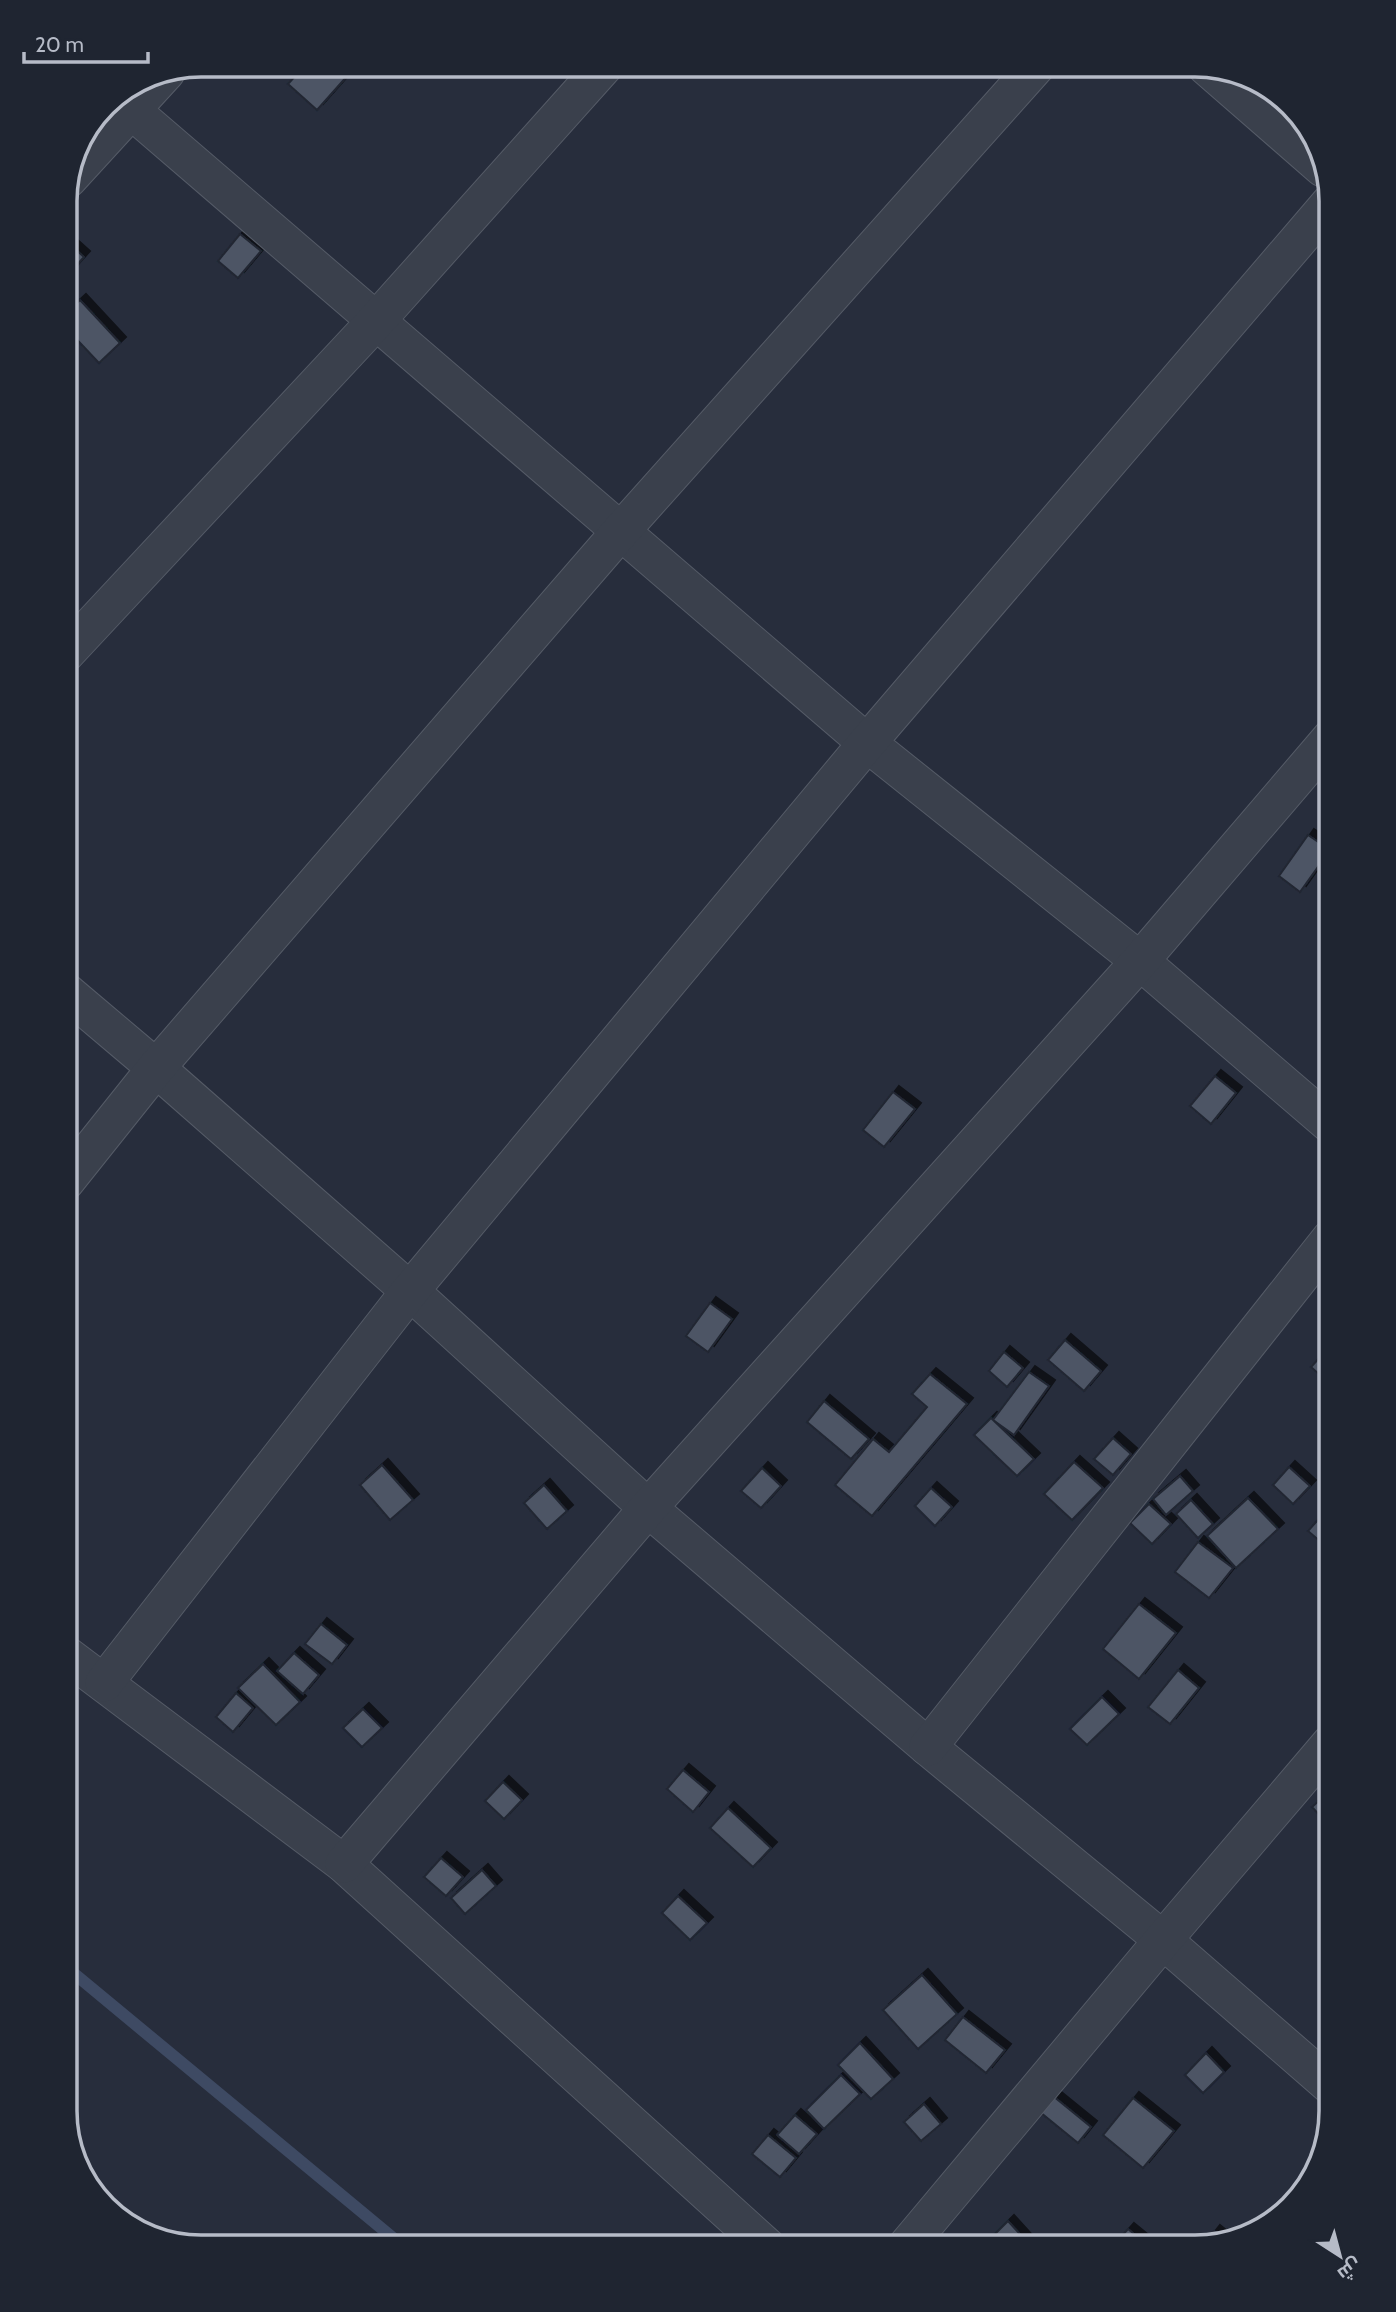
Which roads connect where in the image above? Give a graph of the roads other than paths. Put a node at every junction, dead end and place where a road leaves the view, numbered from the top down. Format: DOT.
graph roads {
  1 [pos="594,77"];
  2 [pos="1026,77"];
  3 [pos="1222,80"];
  4 [pos="124,104"];
  5 [pos="123,105"];
  6 [pos="86,154"];
  7 [pos="1309,155"];
  8 [pos="1319,216"];
  9 [pos="375,322"];
  10 [pos="621,533"];
  11 [pos="77,641"];
  12 [pos="867,743"];
  13 [pos="1319,752"];
  14 [pos="1140,961"];
  15 [pos="77,1001"];
  16 [pos="156,1068"];
  17 [pos="1319,1115"];
  18 [pos="77,1167"];
  19 [pos="1319,1253"];
  20 [pos="410,1291"];
  21 [pos="648,1508"];
  22 [pos="77,1663"];
  23 [pos="104,1683"];
  24 [pos="928,1747"];
  25 [pos="1319,1757"];
  26 [pos="344,1864"];
  27 [pos="1163,1940"];
  28 [pos="1319,2076"];
  29 [pos="754,2235"];
  30 [pos="916,2235"];
  1 -- 9 [label="street"];
  2 -- 10 [label="street"];
  3 -- 7 [label="street"];
  4 -- 9 [label="street"];
  5 -- 6 [label="street"];
  8 -- 12 [label="street"];
  9 -- 10 [label="street"];
  9 -- 11 [label="street"];
  10 -- 12 [label="street"];
  10 -- 16 [label="street"];
  12 -- 14 [label="street"];
  12 -- 20 [label="street"];
  13 -- 14 [label="street"];
  14 -- 17 [label="street"];
  14 -- 21 [label="street"];
  15 -- 16 [label="street"];
  16 -- 18 [label="street"];
  16 -- 20 [label="street"];
  19 -- 24 [label="street"];
  20 -- 21 [label="street"];
  20 -- 23 [label="street"];
  21 -- 24 [label="street"];
  21 -- 26 [label="street"];
  22 -- 23 [label="street"];
  23 -- 26 [label="street"];
  24 -- 27 [label="street"];
  25 -- 27 [label="street"];
  26 -- 29 [label="street"];
  27 -- 28 [label="street"];
  27 -- 30 [label="street"];
}
